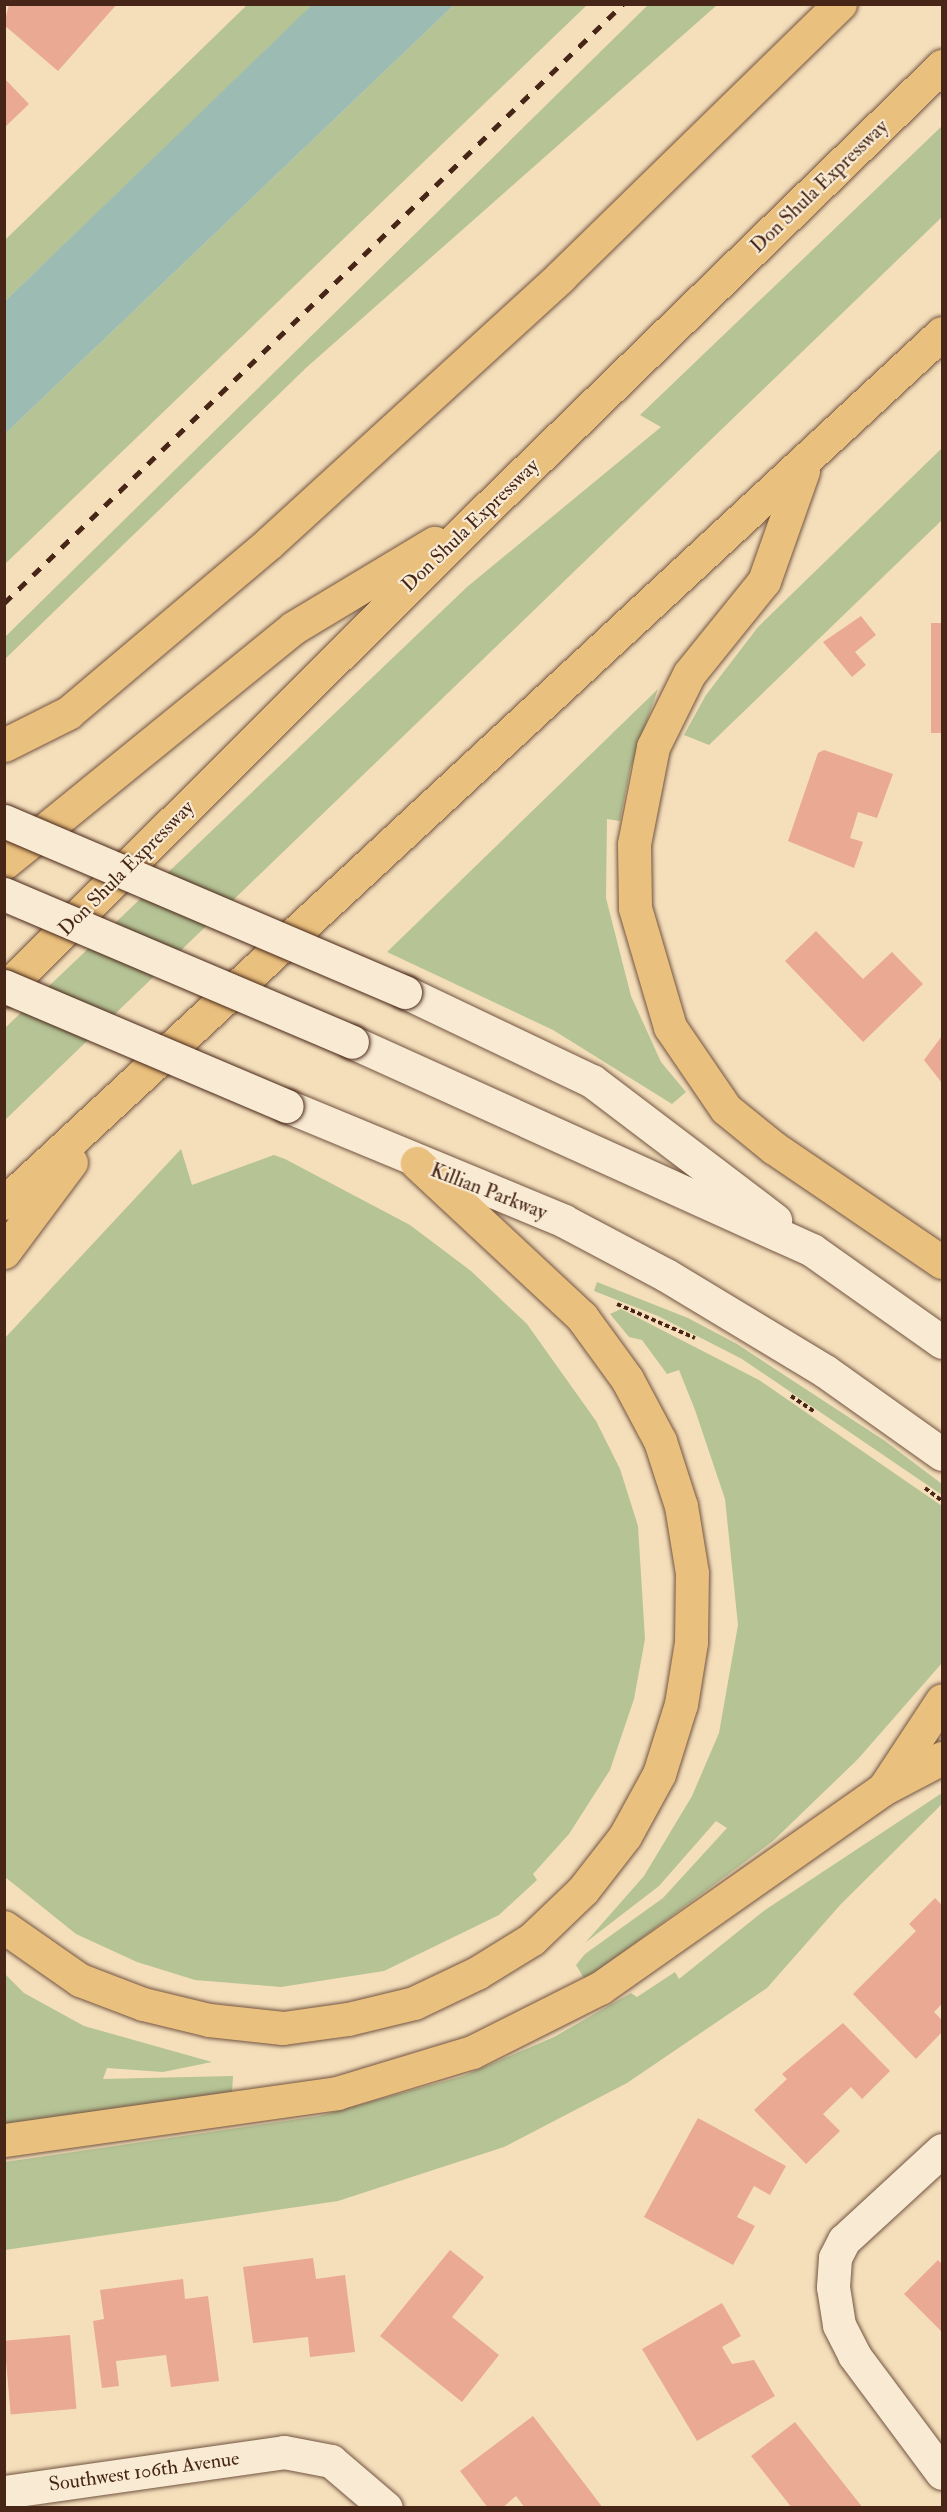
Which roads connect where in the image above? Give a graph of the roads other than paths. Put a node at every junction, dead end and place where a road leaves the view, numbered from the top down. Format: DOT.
graph roads {
  1 [pos="840,4"];
  2 [pos="942,66"];
  3 [pos="942,333"];
  4 [pos="804,467"];
  5 [pos="479,516"];
  6 [pos="4,745"];
  7 [pos="4,821"];
  8 [pos="4,863"];
  9 [pos="4,894"];
  10 [pos="4,988"];
  11 [pos="114,1105"];
  12 [pos="417,1163"];
  13 [pos="4,1203"];
  14 [pos="812,1250"];
  15 [pos="4,1252"];
  16 [pos="942,1262"];
  17 [pos="942,1342"];
  18 [pos="942,1454"];
  19 [pos="942,1700"];
  20 [pos="942,1758"];
  21 [pos="883,1790"];
  22 [pos="4,1927"];
  23 [pos="4,2140"];
  24 [pos="942,2150"];
  25 [pos="942,2473"];
  26 [pos="4,2492"];
  27 [pos="387,2508"];
  1 -- 6 [label="highway"];
  2 -- 5 [label="highway, Don Shula Expressway"];
  3 -- 4 [label="highway"];
  4 -- 11 [label="highway"];
  4 -- 16 [label="highway"];
  5 -- 8 [label="highway"];
  5 -- 10 [label="highway, Don Shula Expressway"];
  7 -- 14 [label="main road, bridge"];
  9 -- 14 [label="main road, bridge"];
  10 -- 12 [label="main road, Killian Parkway, bridge"];
  11 -- 13 [label="highway"];
  11 -- 15 [label="highway"];
  12 -- 18 [label="main road, Killian Parkway"];
  12 -- 22 [label="highway"];
  14 -- 17 [label="main road"];
  19 -- 21 [label="highway"];
  20 -- 21 [label="highway"];
  21 -- 23 [label="highway"];
  24 -- 25 [label="main road"];
  26 -- 27 [label="main road, Southwest 106th Avenue"];
}
